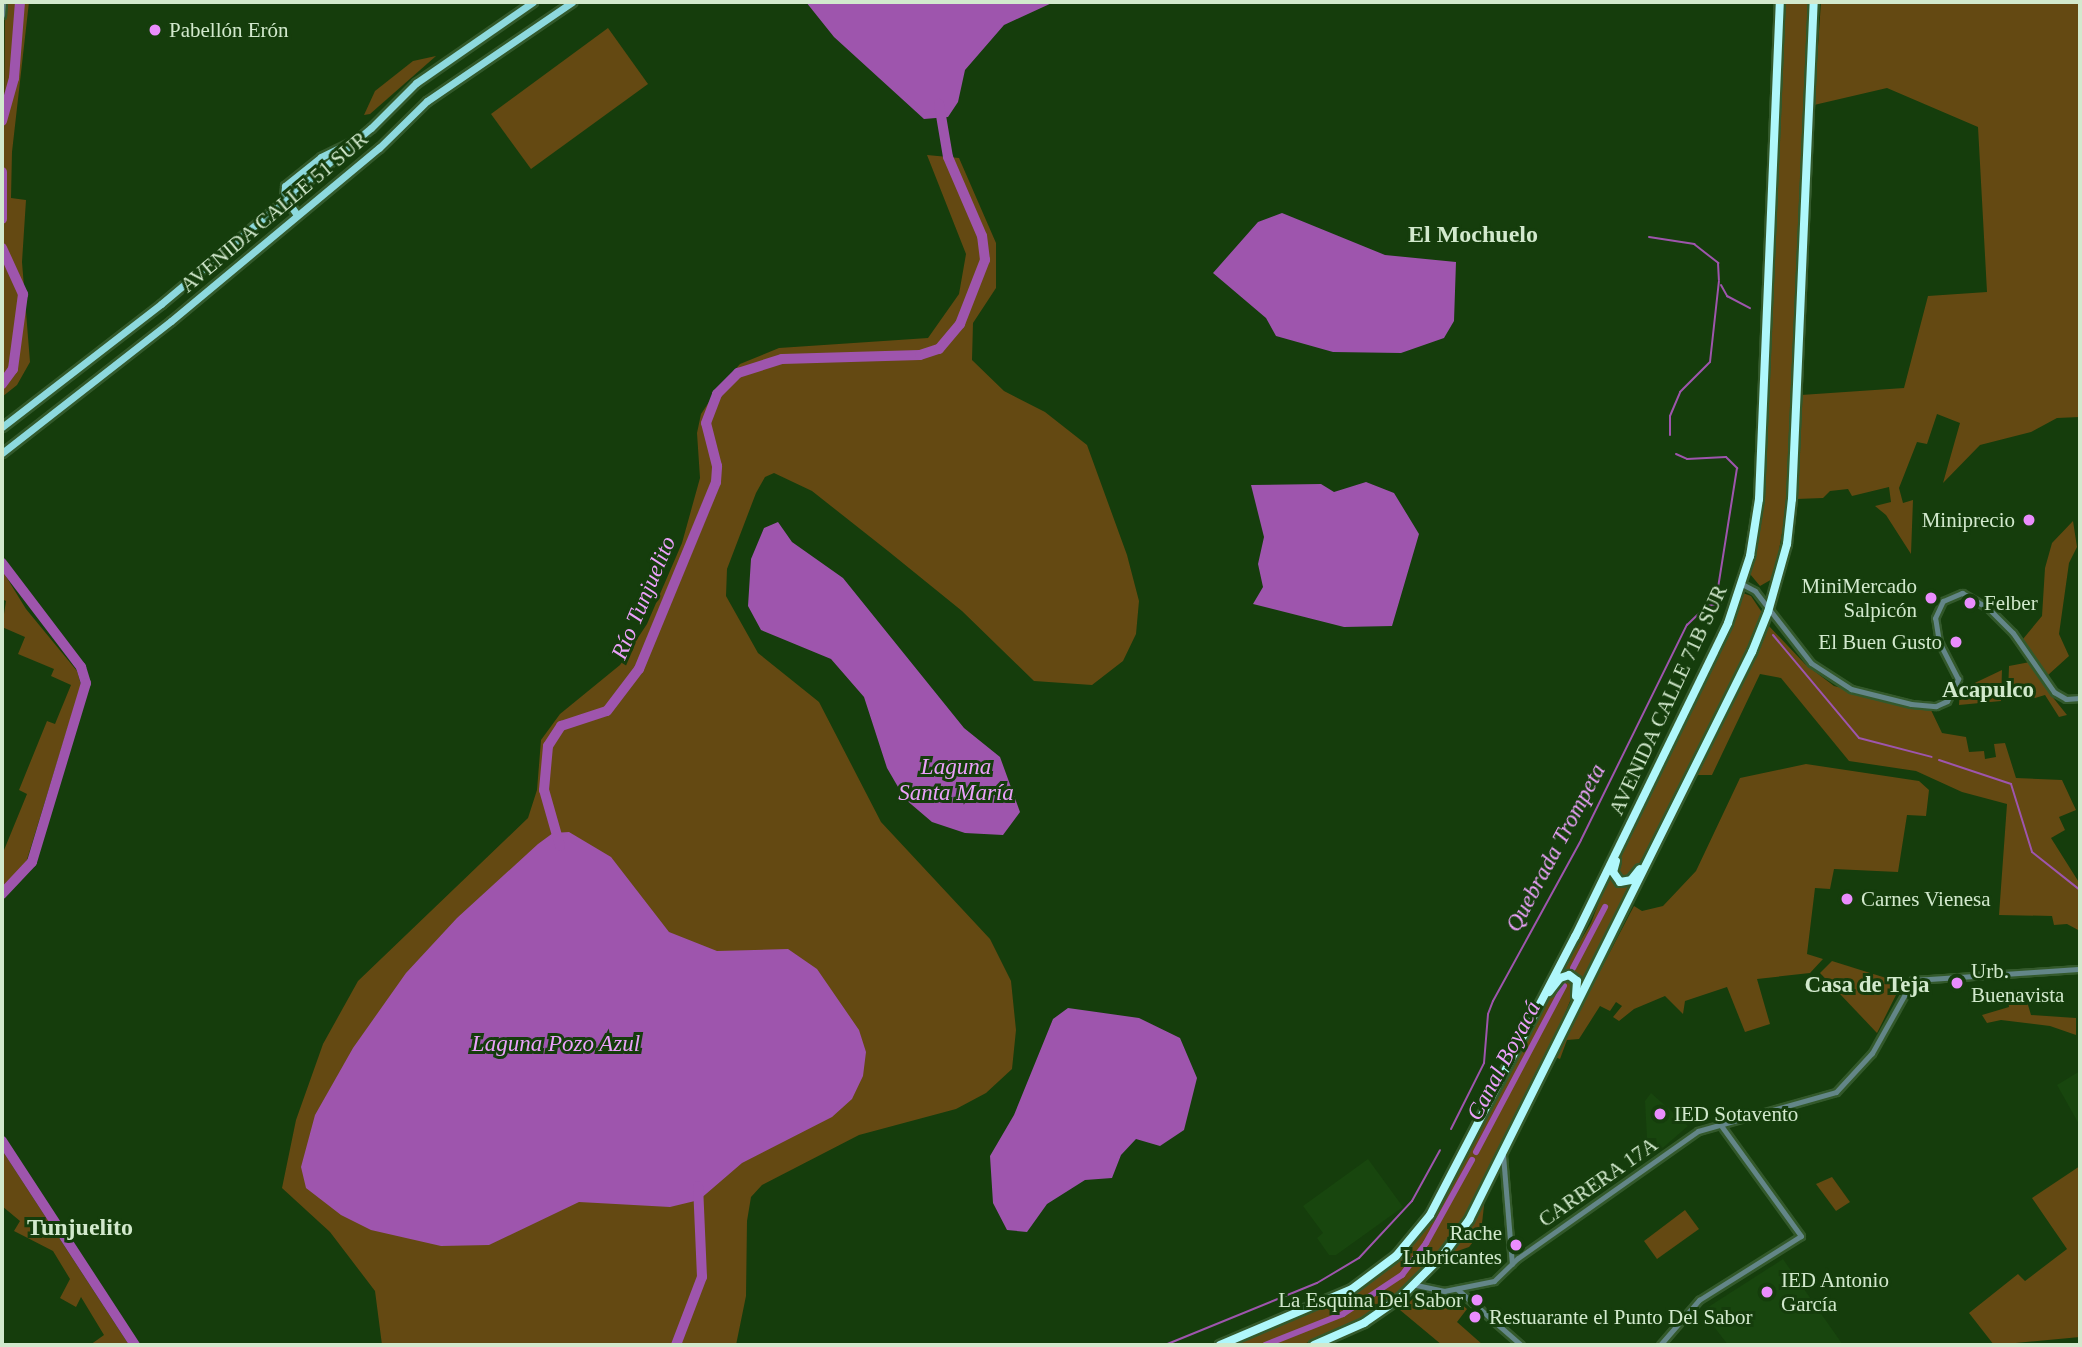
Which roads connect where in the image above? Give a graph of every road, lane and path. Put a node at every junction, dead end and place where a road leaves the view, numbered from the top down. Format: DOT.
graph roads {
  1 [pos="3,2"];
  2 [pos="533,2"];
  3 [pos="572,2"];
  4 [pos="1780,2"];
  5 [pos="1814,2"];
  6 [pos="2,15"];
  7 [pos="285,198"];
  8 [pos="297,215"];
  9 [pos="2,427"];
  10 [pos="2,453"];
  11 [pos="1742,584"];
  12 [pos="1768,612"];
  13 [pos="2080,698"];
  14 [pos="1629,825"];
  15 [pos="1656,845"];
  16 [pos="2080,969"];
  17 [pos="1536,1011"];
  18 [pos="1566,1025"];
  19 [pos="1720,1124"];
  20 [pos="1503,1153"];
  21 [pos="1512,1264"];
  22 [pos="1416,1285"];
  23 [pos="1457,1289"];
  24 [pos="1220,1345"];
  25 [pos="1314,1345"];
  26 [pos="1521,1345"];
  27 [pos="1660,1345"];
  1 -- 6 [label="street"];
  2 -- 7 [label="main road, AVENIDA CALLE 51 SUR"];
  3 -- 8 [label="main road, AVENIDA CALLE 51 SUR"];
  4 -- 11 [label="highway, AVENIDA CALLE 71B SUR"];
  5 -- 12 [label="highway"];
  7 -- 8 [label="main road"];
  7 -- 9 [label="main road, AVENIDA CALLE 51 SUR"];
  8 -- 10 [label="main road, AVENIDA CALLE 51 SUR"];
  11 -- 12 [label="street"];
  11 -- 14 [label="highway, AVENIDA CALLE 71B SUR"];
  12 -- 13 [label="street"];
  12 -- 15 [label="highway"];
  14 -- 15 [label="highway"];
  14 -- 17 [label="highway, AVENIDA CALLE 71B SUR"];
  15 -- 18 [label="highway"];
  16 -- 19 [label="street, CARRERA 17A"];
  17 -- 18 [label="highway"];
  17 -- 24 [label="highway, AVENIDA CALLE 71B SUR"];
  18 -- 20 [label="highway"];
  19 -- 21 [label="street, CARRERA 17A"];
  19 -- 27 [label="street"];
  20 -- 21 [label="street"];
  20 -- 22 [label="highway"];
  21 -- 23 [label="street, CARRERA 17A"];
  22 -- 23 [label="street, CARRERA 17A"];
  22 -- 25 [label="highway"];
  23 -- 26 [label="street"];
}
